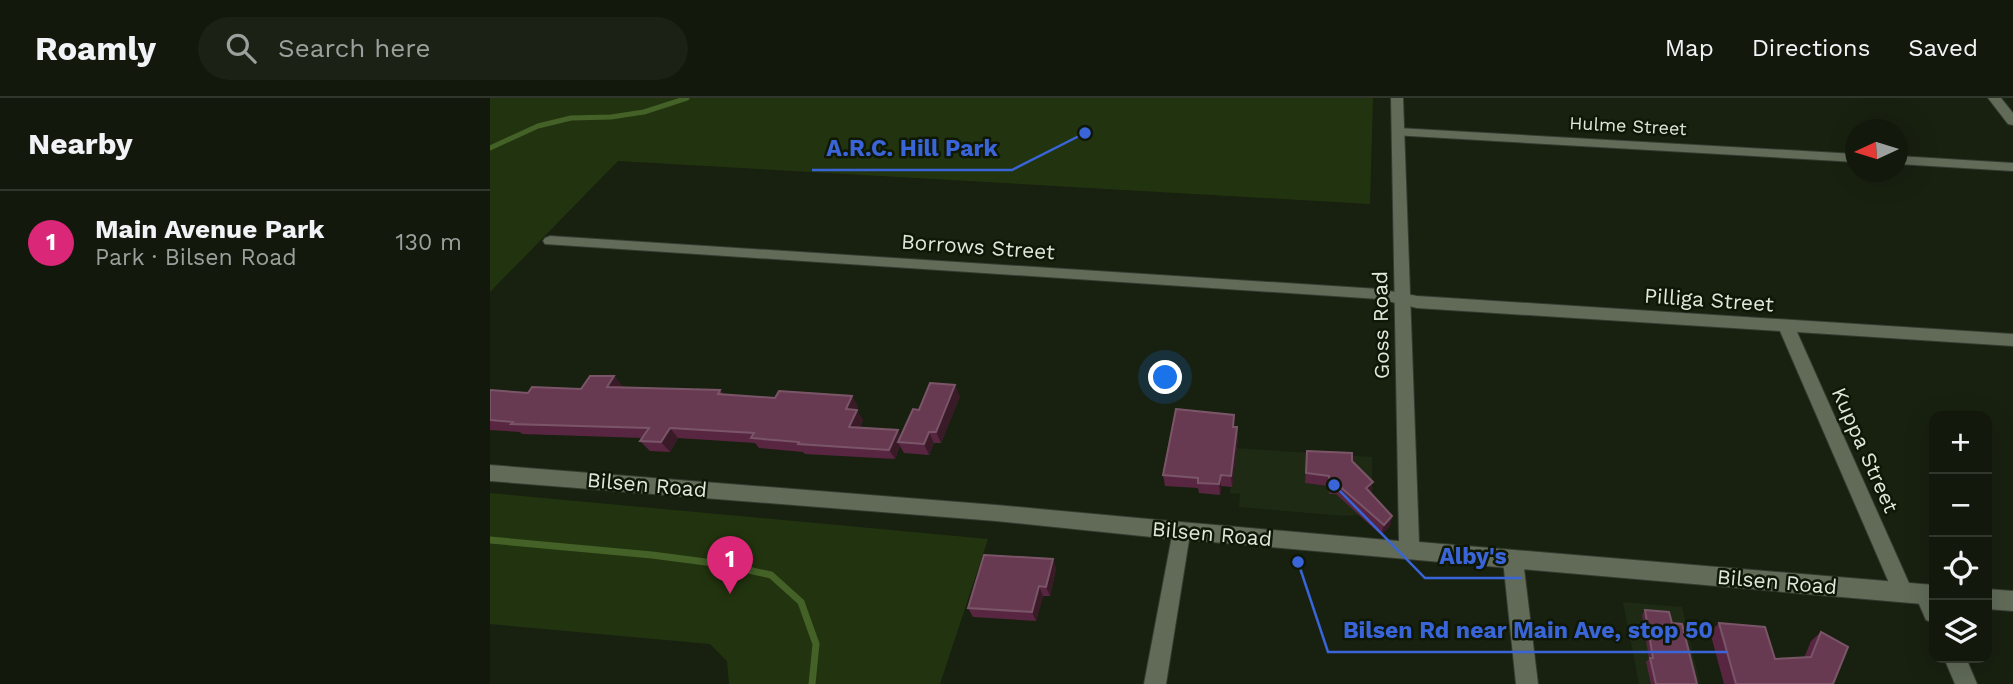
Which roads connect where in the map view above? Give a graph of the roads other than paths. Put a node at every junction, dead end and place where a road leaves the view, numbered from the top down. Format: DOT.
graph roads {
  1 [pos="1397,98"];
  2 [pos="1994,98"];
  3 [pos="2013,121"];
  4 [pos="1398,132"];
  5 [pos="1845,157"];
  6 [pos="1908,161"];
  7 [pos="2013,167"];
  8 [pos="550,241"];
  9 [pos="1402,299"];
  10 [pos="1786,326"];
  11 [pos="2013,341"];
  12 [pos="490,472"];
  13 [pos="1181,531"];
  14 [pos="1409,551"];
  15 [pos="1513,560"];
  16 [pos="1903,592"];
  17 [pos="1992,599"];
  18 [pos="1929,600"];
  19 [pos="2013,601"];
  20 [pos="1957,663"];
  21 [pos="1155,684"];
  22 [pos="1527,684"];
  23 [pos="1966,684"];
  1 -- 4 [label="street, Goss Road"];
  2 -- 3 [label="street"];
  4 -- 5 [label="street, Hulme Street"];
  4 -- 9 [label="street, Goss Road"];
  6 -- 7 [label="street"];
  8 -- 9 [label="street, Borrows Street"];
  9 -- 10 [label="street, Pilliga Street"];
  9 -- 14 [label="street, Goss Road"];
  10 -- 11 [label="street, Pilliga Street"];
  10 -- 16 [label="street, Kuppa Street"];
  12 -- 13 [label="street, Bilsen Road"];
  13 -- 14 [label="street, Bilsen Road"];
  13 -- 21 [label="street"];
  14 -- 15 [label="street, Bilsen Road"];
  15 -- 16 [label="street, Bilsen Road"];
  15 -- 22 [label="street"];
  16 -- 18 [label="street, Bilsen Road"];
  17 -- 19 [label="street"];
  20 -- 23 [label="street"];
}
